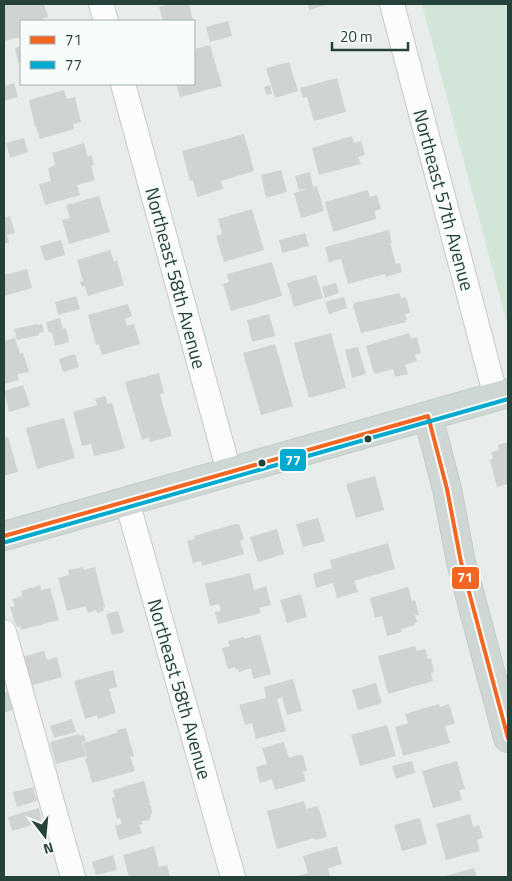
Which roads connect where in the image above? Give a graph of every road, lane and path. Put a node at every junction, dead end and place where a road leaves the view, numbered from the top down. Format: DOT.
graph roads {
  1 [pos="101,4"];
  2 [pos="392,4"];
  3 [pos="106,20"];
  4 [pos="123,85"];
  5 [pos="502,395"];
  6 [pos="428,416"];
  7 [pos="229,472"];
  8 [pos="127,501"];
  9 [pos="4,536"];
  10 [pos="4,632"];
  11 [pos="8,664"];
  12 [pos="508,738"];
  13 [pos="73,877"];
  14 [pos="233,877"];
  1 -- 3 [label="street"];
  2 -- 5 [label="street, Northeast 57th Avenue"];
  4 -- 7 [label="street, Northeast 58th Avenue"];
  5 -- 6 [label="main road"];
  6 -- 7 [label="main road"];
  6 -- 12 [label="main road"];
  7 -- 8 [label="main road"];
  8 -- 9 [label="main road"];
  8 -- 14 [label="street, Northeast 58th Avenue"];
  10 -- 11 [label="street"];
  11 -- 13 [label="street"];
}
